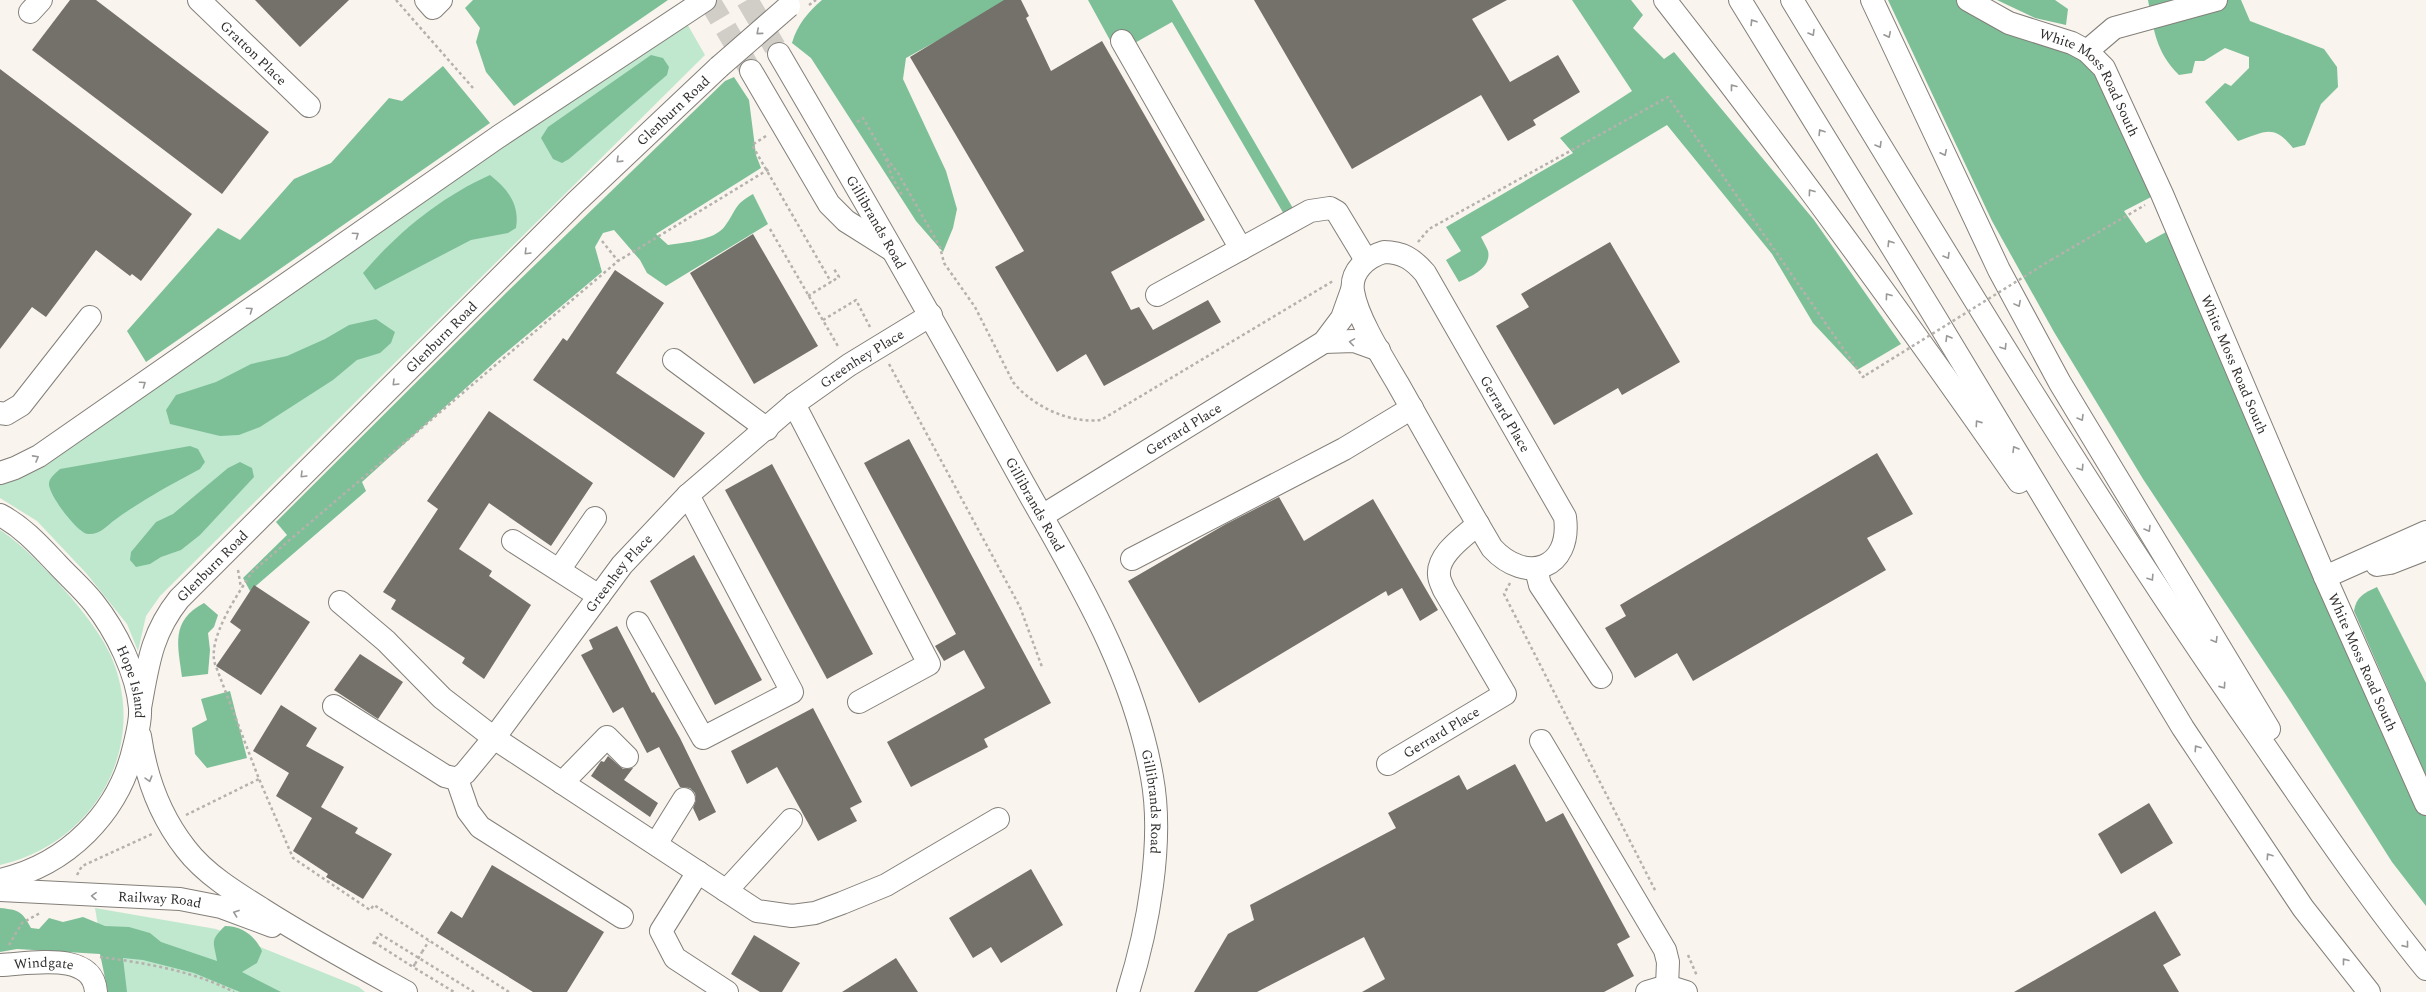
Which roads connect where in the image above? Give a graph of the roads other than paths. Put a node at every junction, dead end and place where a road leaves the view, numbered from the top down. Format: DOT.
graph roads {
  1 [pos="199,0"];
  2 [pos="426,0"];
  3 [pos="441,0"];
  4 [pos="1665,0"];
  5 [pos="1740,0"];
  6 [pos="1792,0"];
  7 [pos="1872,0"];
  8 [pos="1968,0"];
  9 [pos="2216,0"];
  10 [pos="792,3"];
  11 [pos="696,6"];
  12 [pos="1122,42"];
  13 [pos="2087,50"];
  14 [pos="779,54"];
  15 [pos="751,71"];
  16 [pos="309,106"];
  17 [pos="1241,249"];
  18 [pos="895,251"];
  19 [pos="1362,264"];
  20 [pos="1352,290"];
  21 [pos="1156,295"];
  22 [pos="931,315"];
  23 [pos="90,318"];
  24 [pos="1324,342"];
  25 [pos="1379,350"];
  26 [pos="674,360"];
  27 [pos="794,404"];
  28 [pos="1412,408"];
  29 [pos="0,413"];
  30 [pos="767,429"];
  31 [pos="0,473"];
  32 [pos="688,496"];
  33 [pos="0,515"];
  34 [pos="1042,516"];
  35 [pos="595,518"];
  36 [pos="1478,524"];
  37 [pos="2426,532"];
  38 [pos="513,541"];
  39 [pos="2426,549"];
  40 [pos="1132,559"];
  41 [pos="2352,565"];
  42 [pos="1527,568"];
  43 [pos="559,570"];
  44 [pos="2325,577"];
  45 [pos="599,596"];
  46 [pos="340,602"];
  47 [pos="638,623"];
  48 [pos="2128,639"];
  49 [pos="1601,677"];
  50 [pos="859,702"];
  51 [pos="334,706"];
  52 [pos="139,717"];
  53 [pos="494,738"];
  54 [pos="1541,741"];
  55 [pos="627,757"];
  56 [pos="1388,764"];
  57 [pos="457,779"];
  58 [pos="562,783"];
  59 [pos="684,800"];
  60 [pos="2426,804"];
  61 [pos="998,819"];
  62 [pos="791,820"];
  63 [pos="656,844"];
  64 [pos="698,872"];
  65 [pos="0,880"];
  66 [pos="0,890"];
  67 [pos="726,890"];
  68 [pos="622,917"];
  69 [pos="2386,920"];
  70 [pos="312,941"];
  71 [pos="3,957"];
  72 [pos="2426,969"];
  73 [pos="1674,987"];
  74 [pos="96,992"];
  75 [pos="406,992"];
  76 [pos="727,992"];
  77 [pos="1128,992"];
  78 [pos="2369,992"];
  1 -- 16 [label="main road, Gratton Place"];
  2 -- 3 [label="main road"];
  48 -- 4 [label="main road, one-way"];
  48 -- 5 [label="main road, one-way"];
  6 -- 69 [label="main road, one-way"];
  7 -- 69 [label="main road, one-way"];
  8 -- 13 [label="main road, White Moss Road South"];
  9 -- 13 [label="main road"];
  10 -- 52 [label="main road, Glenburn Road, one-way, bridge"];
  31 -- 11 [label="main road, one-way"];
  12 -- 17 [label="main road"];
  13 -- 44 [label="main road, White Moss Road South"];
  14 -- 18 [label="main road, Gillibrands Road"];
  15 -- 18 [label="main road"];
  17 -- 19 [label="main road"];
  17 -- 21 [label="main road"];
  18 -- 22 [label="main road, Gillibrands Road"];
  19 -- 20 [label="main road, Gerrard Place"];
  19 -- 42 [label="main road, Gerrard Place"];
  20 -- 24 [label="main road, Gerrard Place"];
  20 -- 25 [label="main road"];
  22 -- 27 [label="main road, Greenhey Place"];
  22 -- 34 [label="main road, Gillibrands Road"];
  23 -- 29 [label="main road"];
  25 -- 24 [label="main road, Gerrard Place, one-way"];
  24 -- 34 [label="main road, Gerrard Place"];
  25 -- 28 [label="main road"];
  26 -- 30 [label="main road"];
  27 -- 30 [label="main road, Greenhey Place"];
  27 -- 50 [label="main road"];
  28 -- 36 [label="main road"];
  28 -- 40 [label="main road"];
  30 -- 32 [label="main road, Greenhey Place"];
  32 -- 45 [label="main road, Greenhey Place"];
  32 -- 47 [label="main road"];
  33 -- 52 [label="main road, Hope Island"];
  34 -- 77 [label="main road, Gillibrands Road"];
  35 -- 43 [label="main road"];
  36 -- 42 [label="main road"];
  36 -- 56 [label="main road, Gerrard Place"];
  37 -- 41 [label="main road"];
  38 -- 43 [label="main road"];
  39 -- 41 [label="main road"];
  41 -- 44 [label="main road"];
  42 -- 49 [label="main road"];
  43 -- 45 [label="main road"];
  44 -- 60 [label="main road, White Moss Road South"];
  45 -- 53 [label="main road, Greenhey Place"];
  46 -- 53 [label="main road"];
  78 -- 48 [label="main road, one-way"];
  51 -- 57 [label="main road"];
  52 -- 65 [label="main road, Hope Island"];
  52 -- 70 [label="main road, Railway Road, one-way"];
  53 -- 57 [label="main road, Greenhey Place"];
  53 -- 58 [label="main road"];
  54 -- 73 [label="main road"];
  55 -- 58 [label="main road"];
  57 -- 68 [label="main road"];
  58 -- 63 [label="main road"];
  59 -- 63 [label="main road"];
  61 -- 67 [label="main road"];
  62 -- 67 [label="main road"];
  63 -- 64 [label="main road"];
  64 -- 67 [label="main road"];
  64 -- 76 [label="main road"];
  70 -- 66 [label="main road, Railway Road, one-way"];
  69 -- 72 [label="main road, one-way"];
  70 -- 75 [label="main road, Railway Road"];
  71 -- 74 [label="main road, Windgate"];
}
